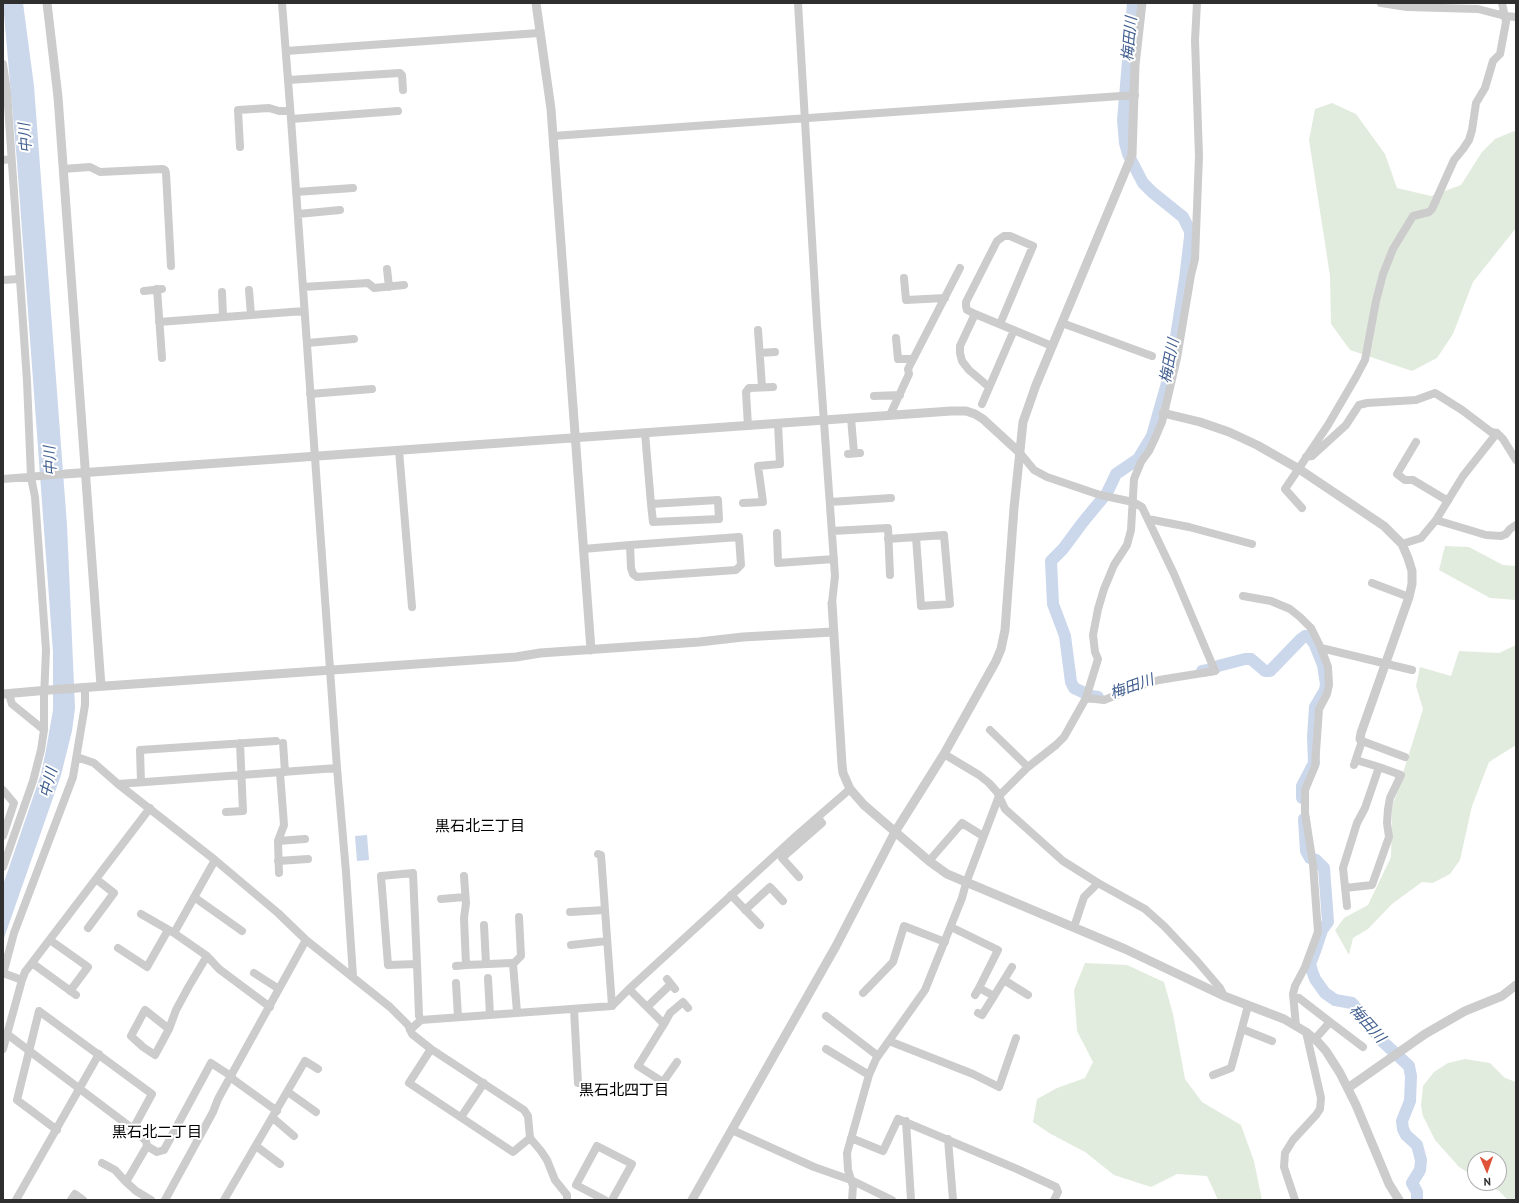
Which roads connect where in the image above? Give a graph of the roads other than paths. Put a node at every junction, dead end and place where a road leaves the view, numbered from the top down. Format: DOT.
graph roads {
  1 [pos="47,3"];
  2 [pos="282,3"];
  3 [pos="536,3"];
  4 [pos="798,3"];
  5 [pos="1142,3"];
  6 [pos="1197,3"];
  7 [pos="1381,3"];
  8 [pos="1502,3"];
  9 [pos="1505,16"];
  10 [pos="1516,17"];
  11 [pos="540,33"];
  12 [pos="286,51"];
  13 [pos="3,64"];
  14 [pos="288,80"];
  15 [pos="403,90"];
  16 [pos="5,91"];
  17 [pos="1126,96"];
  18 [pos="398,111"];
  19 [pos="291,115"];
  20 [pos="806,118"];
  21 [pos="553,136"];
  22 [pos="240,147"];
  23 [pos="7,159"];
  24 [pos="63,169"];
  25 [pos="353,188"];
  26 [pos="296,192"];
  27 [pos="340,210"];
  28 [pos="298,214"];
  29 [pos="171,266"];
  30 [pos="960,268"];
  31 [pos="387,269"];
  32 [pos="904,278"];
  33 [pos="19,279"];
  34 [pos="3,280"];
  35 [pos="404,286"];
  36 [pos="303,287"];
  37 [pos="389,287"];
  38 [pos="250,290"];
  39 [pos="144,291"];
  40 [pos="222,292"];
  41 [pos="945,298"];
  42 [pos="304,311"];
  43 [pos="975,314"];
  44 [pos="251,315"];
  45 [pos="223,317"];
  46 [pos="159,322"];
  47 [pos="1062,323"];
  48 [pos="1000,324"];
  49 [pos="758,330"];
  50 [pos="1014,330"];
  51 [pos="896,338"];
  52 [pos="354,339"];
  53 [pos="306,343"];
  54 [pos="1052,346"];
  55 [pos="775,352"];
  56 [pos="760,353"];
  57 [pos="1152,356"];
  58 [pos="162,358"];
  59 [pos="913,359"];
  60 [pos="774,387"];
  61 [pos="989,387"];
  62 [pos="762,388"];
  63 [pos="372,389"];
  64 [pos="310,394"];
  65 [pos="900,395"];
  66 [pos="874,396"];
  67 [pos="982,404"];
  68 [pos="1163,413"];
  69 [pos="890,415"];
  70 [pos="851,418"];
  71 [pos="824,420"];
  72 [pos="778,424"];
  73 [pos="748,426"];
  74 [pos="645,433"];
  75 [pos="1497,433"];
  76 [pos="575,438"];
  77 [pos="1416,442"];
  78 [pos="399,450"];
  79 [pos="854,453"];
  80 [pos="1020,453"];
  81 [pos="314,456"];
  82 [pos="1305,458"];
  83 [pos="1516,460"];
  84 [pos="1299,469"];
  85 [pos="86,472"];
  86 [pos="65,474"];
  87 [pos="31,477"];
  88 [pos="3,479"];
  89 [pos="890,498"];
  90 [pos="1448,501"];
  91 [pos="830,502"];
  92 [pos="1132,502"];
  93 [pos="743,503"];
  94 [pos="651,504"];
  95 [pos="1302,508"];
  96 [pos="1148,519"];
  97 [pos="1436,520"];
  98 [pos="1516,525"];
  99 [pos="832,531"];
  100 [pos="776,534"];
  101 [pos="916,537"];
  102 [pos="888,539"];
  103 [pos="1252,544"];
  104 [pos="1402,544"];
  105 [pos="630,545"];
  106 [pos="584,549"];
  107 [pos="834,559"];
  108 [pos="890,575"];
  109 [pos="1372,583"];
  110 [pos="1243,596"];
  111 [pos="1409,597"];
  112 [pos="832,602"];
  113 [pos="412,607"];
  114 [pos="833,632"];
  115 [pos="1321,648"];
  116 [pos="591,650"];
  117 [pos="1386,664"];
  118 [pos="330,670"];
  119 [pos="1412,670"];
  120 [pos="101,686"];
  121 [pos="83,688"];
  122 [pos="47,690"];
  123 [pos="6,694"];
  124 [pos="1087,696"];
  125 [pos="44,730"];
  126 [pos="990,730"];
  127 [pos="1362,741"];
  128 [pos="240,743"];
  129 [pos="944,754"];
  130 [pos="77,757"];
  131 [pos="1405,757"];
  132 [pos="1028,767"];
  133 [pos="1379,767"];
  134 [pos="337,768"];
  135 [pos="282,773"];
  136 [pos="242,775"];
  137 [pos="141,782"];
  138 [pos="118,784"];
  139 [pos="850,789"];
  140 [pos="3,790"];
  141 [pos="998,796"];
  142 [pos="150,808"];
  143 [pos="226,812"];
  144 [pos="818,818"];
  145 [pos="895,832"];
  146 [pos="3,836"];
  147 [pos="983,836"];
  148 [pos="305,839"];
  149 [pos="278,841"];
  150 [pos="598,854"];
  151 [pos="308,859"];
  152 [pos="215,860"];
  153 [pos="929,861"];
  154 [pos="278,862"];
  155 [pos="3,867"];
  156 [pos="279,873"];
  157 [pos="464,876"];
  158 [pos="800,877"];
  159 [pos="96,879"];
  160 [pos="966,883"];
  161 [pos="1098,883"];
  162 [pos="1345,888"];
  163 [pos="731,895"];
  164 [pos="194,897"];
  165 [pos="465,897"];
  166 [pos="441,899"];
  167 [pos="783,901"];
  168 [pos="1346,906"];
  169 [pos="605,910"];
  170 [pos="745,910"];
  171 [pos="570,912"];
  172 [pos="141,914"];
  173 [pos="519,917"];
  174 [pos="484,925"];
  175 [pos="760,925"];
  176 [pos="951,927"];
  177 [pos="1074,927"];
  178 [pos="88,928"];
  179 [pos="171,931"];
  180 [pos="242,931"];
  181 [pos="50,940"];
  182 [pos="306,940"];
  183 [pos="607,941"];
  184 [pos="945,942"];
  185 [pos="571,945"];
  186 [pos="118,948"];
  187 [pos="207,956"];
  188 [pos="32,963"];
  189 [pos="416,964"];
  190 [pos="486,964"];
  191 [pos="513,964"];
  192 [pos="466,965"];
  193 [pos="456,966"];
  194 [pos="1012,968"];
  195 [pos="254,973"];
  196 [pos="3,974"];
  197 [pos="353,976"];
  198 [pos="488,978"];
  199 [pos="22,980"];
  200 [pos="1004,980"];
  201 [pos="456,983"];
  202 [pos="671,984"];
  203 [pos="1516,985"];
  204 [pos="279,989"];
  205 [pos="629,989"];
  206 [pos="863,993"];
  207 [pos="1028,995"];
  208 [pos="994,996"];
  209 [pos="1224,996"];
  210 [pos="1299,998"];
  211 [pos="612,1006"];
  212 [pos="1248,1006"];
  213 [pos="270,1007"];
  214 [pos="647,1007"];
  215 [pos="688,1008"];
  216 [pos="574,1009"];
  217 [pos="517,1012"];
  218 [pos="978,1013"];
  219 [pos="490,1015"];
  220 [pos="826,1016"];
  221 [pos="458,1017"];
  222 [pos="421,1020"];
  223 [pos="1330,1022"];
  224 [pos="664,1024"];
  225 [pos="1296,1026"];
  226 [pos="169,1029"];
  227 [pos="1242,1029"];
  228 [pos="410,1030"];
  229 [pos="1306,1032"];
  230 [pos="7,1034"];
  231 [pos="1016,1038"];
  232 [pos="1315,1039"];
  233 [pos="1272,1040"];
  234 [pos="889,1041"];
  235 [pos="1363,1047"];
  236 [pos="431,1048"];
  237 [pos="826,1048"];
  238 [pos="3,1049"];
  239 [pos="29,1051"];
  240 [pos="99,1054"];
  241 [pos="878,1056"];
  242 [pos="678,1062"];
  243 [pos="318,1069"];
  244 [pos="869,1075"];
  245 [pos="1213,1075"];
  246 [pos="231,1076"];
  247 [pos="578,1083"];
  248 [pos="484,1084"];
  249 [pos="1348,1088"];
  250 [pos="79,1089"];
  251 [pos="288,1092"];
  252 [pos="316,1112"];
  253 [pos="275,1115"];
  254 [pos="461,1117"];
  255 [pos="906,1121"];
  256 [pos="57,1130"];
  257 [pos="133,1130"];
  258 [pos="732,1130"];
  259 [pos="294,1136"];
  260 [pos="530,1138"];
  261 [pos="851,1138"];
  262 [pos="948,1139"];
  263 [pos="147,1146"];
  264 [pos="256,1146"];
  265 [pos="102,1163"];
  266 [pos="280,1164"];
  267 [pos="851,1180"];
  268 [pos="126,1182"];
  269 [pos="16,1200"];
  270 [pos="71,1200"];
  271 [pos="83,1200"];
  272 [pos="151,1200"];
  273 [pos="165,1200"];
  274 [pos="224,1200"];
  275 [pos="567,1200"];
  276 [pos="605,1200"];
  277 [pos="612,1200"];
  278 [pos="692,1200"];
  279 [pos="852,1200"];
  280 [pos="892,1200"];
  281 [pos="911,1200"];
  282 [pos="953,1200"];
  283 [pos="1054,1200"];
  284 [pos="1295,1200"];
  285 [pos="1399,1200"];
  1 -- 24 [label="street"];
  2 -- 12 [label="street"];
  3 -- 11 [label="street"];
  4 -- 20 [label="street"];
  5 -- 17 [label="street"];
  6 -- 68 [label="street"];
  7 -- 9 [label="street"];
  8 -- 9 [label="street"];
  9 -- 10 [label="street"];
  9 -- 82 [label="street"];
  11 -- 12 [label="street"];
  11 -- 21 [label="street"];
  12 -- 14 [label="street"];
  13 -- 16 [label="street"];
  14 -- 15 [label="street"];
  14 -- 19 [label="street"];
  16 -- 23 [label="street"];
  17 -- 20 [label="street"];
  17 -- 47 [label="street"];
  18 -- 19 [label="street"];
  19 -- 22 [label="street"];
  19 -- 26 [label="street"];
  20 -- 21 [label="street"];
  20 -- 71 [label="street"];
  21 -- 76 [label="street"];
  23 -- 33 [label="street"];
  24 -- 29 [label="street"];
  24 -- 85 [label="street"];
  25 -- 26 [label="street"];
  26 -- 28 [label="street"];
  27 -- 28 [label="street"];
  28 -- 36 [label="street"];
  30 -- 41 [label="street"];
  31 -- 37 [label="street"];
  32 -- 41 [label="street"];
  33 -- 34 [label="street"];
  33 -- 87 [label="street"];
  35 -- 37 [label="street"];
  36 -- 37 [label="street"];
  36 -- 42 [label="street"];
  38 -- 44 [label="street"];
  39 -- 46 [label="street"];
  40 -- 45 [label="street"];
  41 -- 59 [label="street"];
  42 -- 44 [label="street"];
  42 -- 53 [label="street"];
  43 -- 48 [label="street"];
  43 -- 48 [label="street"];
  43 -- 61 [label="street"];
  44 -- 45 [label="street"];
  45 -- 46 [label="street"];
  46 -- 58 [label="street"];
  47 -- 54 [label="street"];
  47 -- 57 [label="street"];
  48 -- 50 [label="street"];
  49 -- 56 [label="street"];
  50 -- 54 [label="street"];
  50 -- 61 [label="street"];
  51 -- 59 [label="street"];
  52 -- 53 [label="street"];
  53 -- 64 [label="street"];
  54 -- 80 [label="street"];
  55 -- 56 [label="street"];
  56 -- 62 [label="street"];
  59 -- 65 [label="street"];
  60 -- 62 [label="street"];
  61 -- 67 [label="street"];
  62 -- 73 [label="street"];
  63 -- 64 [label="street"];
  64 -- 81 [label="street"];
  65 -- 66 [label="street"];
  65 -- 69 [label="street"];
  68 -- 84 [label="street"];
  68 -- 92 [label="street"];
  69 -- 70 [label="street"];
  69 -- 80 [label="street"];
  70 -- 71 [label="street"];
  70 -- 79 [label="street"];
  71 -- 72 [label="street"];
  71 -- 91 [label="street"];
  72 -- 73 [label="street"];
  72 -- 93 [label="street"];
  73 -- 74 [label="street"];
  74 -- 76 [label="street"];
  74 -- 94 [label="street"];
  75 -- 82 [label="street"];
  75 -- 83 [label="street"];
  75 -- 90 [label="street"];
  76 -- 78 [label="street"];
  76 -- 106 [label="street"];
  77 -- 90 [label="street"];
  78 -- 81 [label="street"];
  78 -- 113 [label="street"];
  80 -- 92 [label="street"];
  80 -- 129 [label="street"];
  81 -- 85 [label="street"];
  81 -- 118 [label="street"];
  82 -- 84 [label="street"];
  84 -- 95 [label="street"];
  84 -- 104 [label="street"];
  85 -- 86 [label="street"];
  85 -- 120 [label="street"];
  86 -- 87 [label="street"];
  87 -- 88 [label="street"];
  87 -- 122 [label="street"];
  89 -- 91 [label="street"];
  90 -- 97 [label="street"];
  91 -- 99 [label="street"];
  92 -- 96 [label="street"];
  92 -- 124 [label="street"];
  94 -- 94 [label="street"];
  96 -- 103 [label="street"];
  96 -- 124 [label="street"];
  97 -- 98 [label="street"];
  97 -- 104 [label="street"];
  99 -- 102 [label="street"];
  99 -- 107 [label="street"];
  100 -- 107 [label="street"];
  101 -- 101 [label="street"];
  101 -- 102 [label="street"];
  102 -- 108 [label="street"];
  104 -- 111 [label="street"];
  105 -- 105 [label="street"];
  105 -- 106 [label="street"];
  106 -- 116 [label="street"];
  107 -- 112 [label="street"];
  109 -- 111 [label="street"];
  110 -- 115 [label="street"];
  111 -- 117 [label="street"];
  112 -- 114 [label="street"];
  114 -- 116 [label="street"];
  114 -- 139 [label="street"];
  115 -- 117 [label="street"];
  115 -- 225 [label="street"];
  116 -- 118 [label="street"];
  117 -- 119 [label="street"];
  117 -- 127 [label="street"];
  118 -- 120 [label="street"];
  118 -- 134 [label="street"];
  120 -- 121 [label="street"];
  121 -- 122 [label="street"];
  121 -- 130 [label="street"];
  122 -- 123 [label="street"];
  122 -- 125 [label="street"];
  123 -- 125 [label="street"];
  124 -- 132 [label="street"];
  125 -- 155 [label="street"];
  126 -- 132 [label="street"];
  127 -- 131 [label="street"];
  127 -- 133 [label="street"];
  128 -- 135 [label="street"];
  128 -- 136 [label="street"];
  128 -- 137 [label="street"];
  129 -- 141 [label="street"];
  129 -- 145 [label="street"];
  130 -- 138 [label="street"];
  130 -- 196 [label="street"];
  132 -- 141 [label="street"];
  133 -- 162 [label="street"];
  133 -- 162 [label="street"];
  134 -- 135 [label="street"];
  134 -- 197 [label="street"];
  135 -- 136 [label="street"];
  135 -- 149 [label="street"];
  136 -- 137 [label="street"];
  136 -- 143 [label="street"];
  137 -- 138 [label="street"];
  138 -- 142 [label="street"];
  139 -- 144 [label="street"];
  139 -- 145 [label="street"];
  140 -- 146 [label="street"];
  141 -- 147 [label="street"];
  141 -- 161 [label="street"];
  142 -- 152 [label="street"];
  142 -- 159 [label="street"];
  144 -- 158 [label="street"];
  144 -- 163 [label="street"];
  145 -- 153 [label="street"];
  145 -- 258 [label="street"];
  147 -- 153 [label="street"];
  147 -- 160 [label="street"];
  148 -- 149 [label="street"];
  149 -- 154 [label="street"];
  150 -- 169 [label="street"];
  151 -- 154 [label="street"];
  152 -- 164 [label="street"];
  152 -- 182 [label="street"];
  153 -- 160 [label="street"];
  154 -- 156 [label="street"];
  157 -- 165 [label="street"];
  159 -- 178 [label="street"];
  159 -- 181 [label="street"];
  160 -- 176 [label="street"];
  160 -- 177 [label="street"];
  161 -- 177 [label="street"];
  161 -- 209 [label="street"];
  162 -- 168 [label="street"];
  163 -- 170 [label="street"];
  163 -- 205 [label="street"];
  164 -- 179 [label="street"];
  164 -- 180 [label="street"];
  165 -- 166 [label="street"];
  165 -- 192 [label="street"];
  167 -- 170 [label="street"];
  169 -- 171 [label="street"];
  169 -- 183 [label="street"];
  170 -- 175 [label="street"];
  172 -- 179 [label="street"];
  173 -- 191 [label="street"];
  174 -- 190 [label="street"];
  176 -- 184 [label="street"];
  176 -- 208 [label="street"];
  177 -- 209 [label="street"];
  179 -- 186 [label="street"];
  179 -- 187 [label="street"];
  181 -- 188 [label="street"];
  181 -- 188 [label="street"];
  182 -- 197 [label="street"];
  182 -- 204 [label="street"];
  183 -- 185 [label="street"];
  183 -- 211 [label="street"];
  184 -- 206 [label="street"];
  184 -- 234 [label="street"];
  187 -- 213 [label="street"];
  187 -- 226 [label="street"];
  188 -- 199 [label="street"];
  189 -- 189 [label="street"];
  189 -- 222 [label="street"];
  190 -- 191 [label="street"];
  190 -- 192 [label="street"];
  191 -- 217 [label="street"];
  192 -- 193 [label="street"];
  194 -- 200 [label="street"];
  195 -- 204 [label="street"];
  196 -- 199 [label="street"];
  197 -- 228 [label="street"];
  198 -- 219 [label="street"];
  199 -- 230 [label="street"];
  200 -- 207 [label="street"];
  200 -- 208 [label="street"];
  201 -- 221 [label="street"];
  202 -- 214 [label="street"];
  203 -- 249 [label="street"];
  204 -- 213 [label="street"];
  205 -- 211 [label="street"];
  205 -- 214 [label="street"];
  208 -- 218 [label="street"];
  209 -- 212 [label="street"];
  210 -- 223 [label="street"];
  211 -- 216 [label="street"];
  212 -- 225 [label="street"];
  212 -- 227 [label="street"];
  213 -- 246 [label="street"];
  214 -- 224 [label="street"];
  215 -- 224 [label="street"];
  216 -- 217 [label="street"];
  216 -- 247 [label="street"];
  217 -- 219 [label="street"];
  219 -- 221 [label="street"];
  220 -- 241 [label="street"];
  221 -- 222 [label="street"];
  222 -- 228 [label="street"];
  223 -- 232 [label="street"];
  223 -- 235 [label="street"];
  224 -- 242 [label="street"];
  225 -- 229 [label="street"];
  226 -- 226 [label="street"];
  227 -- 233 [label="street"];
  227 -- 245 [label="street"];
  228 -- 236 [label="street"];
  229 -- 232 [label="street"];
  229 -- 284 [label="street"];
  230 -- 238 [label="street"];
  230 -- 239 [label="street"];
  231 -- 234 [label="street"];
  232 -- 249 [label="street"];
  234 -- 241 [label="street"];
  236 -- 248 [label="street"];
  236 -- 254 [label="street"];
  237 -- 244 [label="street"];
  239 -- 240 [label="street"];
  239 -- 250 [label="street"];
  239 -- 256 [label="street"];
  240 -- 250 [label="street"];
  240 -- 257 [label="street"];
  241 -- 244 [label="street"];
  243 -- 251 [label="street"];
  244 -- 261 [label="street"];
  246 -- 253 [label="street"];
  246 -- 263 [label="street"];
  246 -- 273 [label="street"];
  248 -- 254 [label="street"];
  248 -- 260 [label="street"];
  249 -- 285 [label="street"];
  250 -- 256 [label="street"];
  250 -- 257 [label="street"];
  251 -- 252 [label="street"];
  251 -- 253 [label="street"];
  253 -- 259 [label="street"];
  253 -- 264 [label="street"];
  254 -- 260 [label="street"];
  255 -- 261 [label="street"];
  255 -- 262 [label="street"];
  255 -- 281 [label="street"];
  256 -- 269 [label="street"];
  257 -- 263 [label="street"];
  258 -- 267 [label="street"];
  258 -- 278 [label="street"];
  260 -- 275 [label="street"];
  261 -- 267 [label="street"];
  262 -- 282 [label="street"];
  262 -- 283 [label="street"];
  263 -- 268 [label="street"];
  264 -- 266 [label="street"];
  264 -- 274 [label="street"];
  265 -- 268 [label="street"];
  267 -- 279 [label="street"];
  267 -- 280 [label="street"];
  268 -- 272 [label="street"];
  270 -- 271 [label="street"];
  276 -- 277 [label="street"];
}
